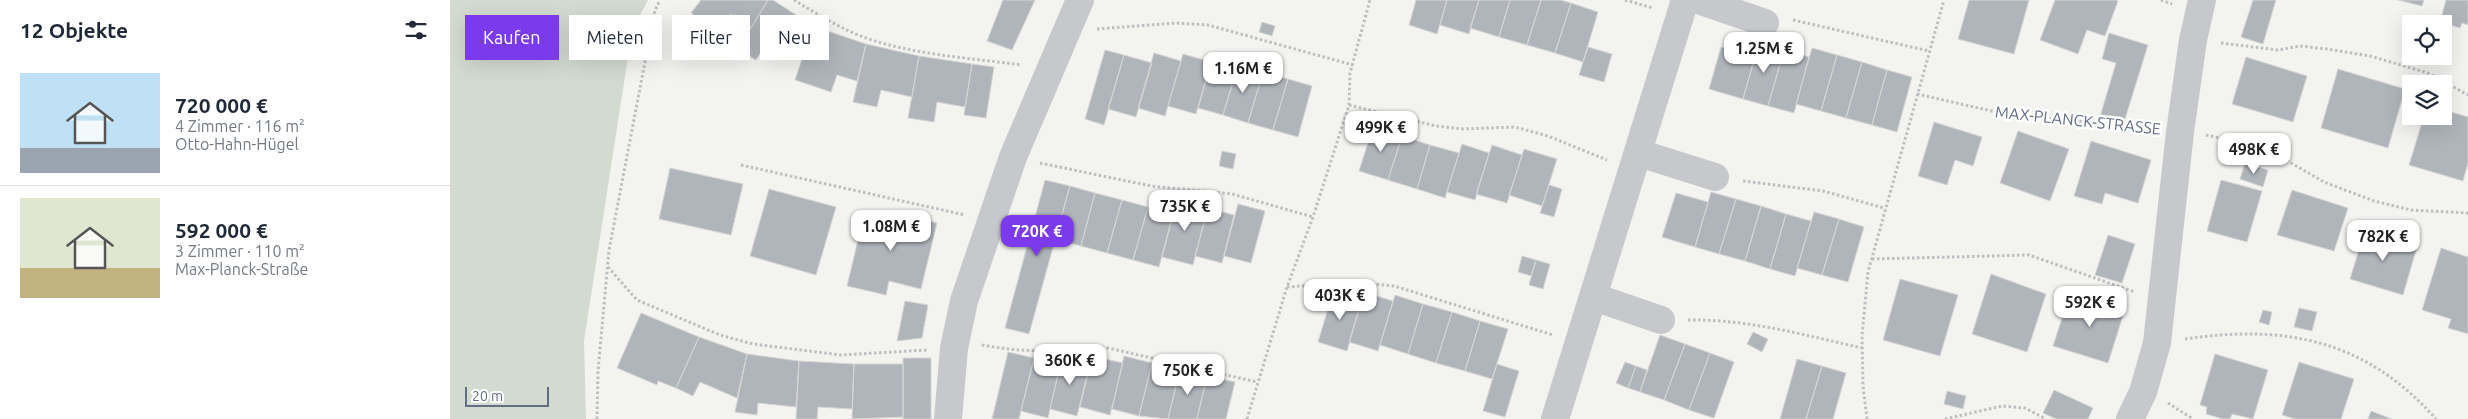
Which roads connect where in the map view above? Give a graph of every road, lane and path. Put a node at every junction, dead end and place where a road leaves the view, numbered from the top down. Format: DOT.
graph roads {
  1 [pos="660,0"];
  2 [pos="794,0"];
  3 [pos="1370,0"];
  4 [pos="1686,0"];
  5 [pos="1698,0"];
  6 [pos="1944,0"];
  7 [pos="2202,0"];
  8 [pos="1074,12"];
  9 [pos="1765,23"];
  10 [pos="2193,40"];
  11 [pos="1929,51"];
  12 [pos="1352,65"];
  13 [pos="1051,68"];
  14 [pos="1917,94"];
  15 [pos="2468,95"];
  16 [pos="1349,105"];
  17 [pos="2180,132"];
  18 [pos="1013,157"];
  19 [pos="1636,162"];
  20 [pos="740,165"];
  21 [pos="1715,177"];
  22 [pos="1884,208"];
  23 [pos="2468,213"];
  24 [pos="1313,217"];
  25 [pos="991,220"];
  26 [pos="1872,259"];
  27 [pos="607,266"];
  28 [pos="1286,287"];
  29 [pos="1594,297"];
  30 [pos="2162,302"];
  31 [pos="1661,320"];
  32 [pos="1579,343"];
  33 [pos="2157,343"];
  34 [pos="955,344"];
  35 [pos="1862,348"];
  36 [pos="1257,382"];
  37 [pos="596,419"];
  38 [pos="948,419"];
  39 [pos="1247,419"];
  40 [pos="1555,419"];
  41 [pos="1867,419"];
  42 [pos="1945,419"];
  43 [pos="2046,419"];
  44 [pos="2130,419"];
  45 [pos="2436,419"];
  1 -- 27 [label="path"];
  2 -- 13 [label="path"];
  3 -- 12 [label="path"];
  4 -- 19 [label="street"];
  5 -- 9 [label="street"];
  6 -- 11 [label="path"];
  7 -- 10 [label="street, MAX-PLANCK-STRASSE"];
  8 -- 12 [label="path"];
  8 -- 13 [label="street"];
  9 -- 11 [label="path"];
  10 -- 15 [label="path"];
  10 -- 17 [label="street, MAX-PLANCK-STRASSE"];
  11 -- 14 [label="path"];
  12 -- 16 [label="path"];
  13 -- 18 [label="street"];
  14 -- 17 [label="path, MAX-PLANCK-STRASSE"];
  14 -- 22 [label="path"];
  16 -- 19 [label="path"];
  16 -- 24 [label="path"];
  17 -- 23 [label="path, MAX-PLANCK-STRASSE"];
  17 -- 30 [label="street, MAX-PLANCK-STRASSE"];
  18 -- 24 [label="path"];
  18 -- 25 [label="street"];
  19 -- 21 [label="street"];
  19 -- 29 [label="street"];
  20 -- 25 [label="path"];
  21 -- 22 [label="path"];
  22 -- 26 [label="path"];
  24 -- 28 [label="path"];
  25 -- 34 [label="street"];
  26 -- 30 [label="path"];
  26 -- 35 [label="path"];
  27 -- 34 [label="path"];
  27 -- 37 [label="path"];
  28 -- 32 [label="path"];
  28 -- 36 [label="path"];
  29 -- 31 [label="street"];
  29 -- 32 [label="street"];
  30 -- 33 [label="street, MAX-PLANCK-STRASSE"];
  31 -- 35 [label="path"];
  32 -- 40 [label="street"];
  33 -- 44 [label="street, MAX-PLANCK-STRASSE"];
  33 -- 45 [label="path"];
  34 -- 36 [label="path"];
  34 -- 38 [label="street"];
  35 -- 41 [label="path"];
  36 -- 39 [label="path"];
  42 -- 43 [label="path"];
}
